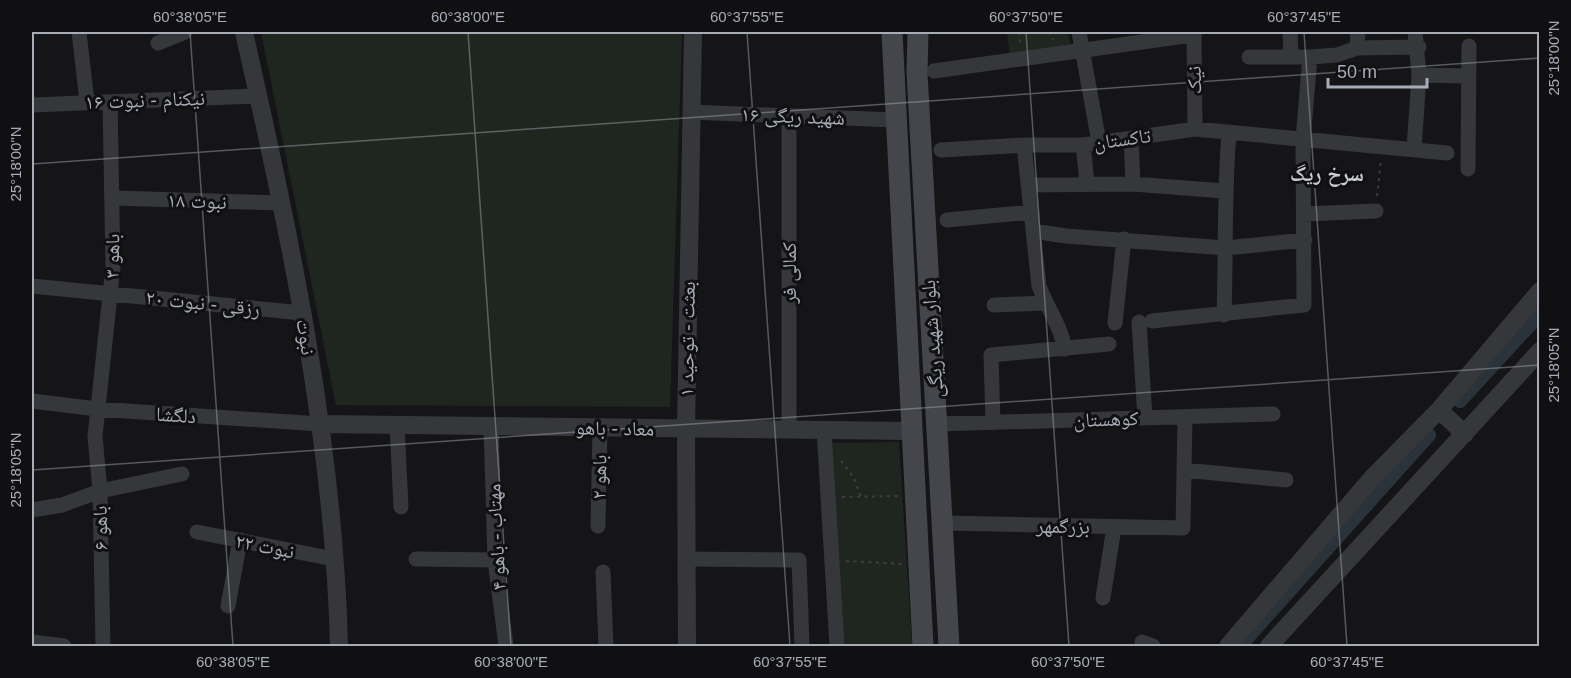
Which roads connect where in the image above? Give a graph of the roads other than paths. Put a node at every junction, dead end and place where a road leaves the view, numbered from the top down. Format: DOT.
graph roads {
  1 [pos="79,32"];
  2 [pos="185,32"];
  3 [pos="244,32"];
  4 [pos="693,32"];
  5 [pos="892,32"];
  6 [pos="918,32"];
  7 [pos="1079,32"];
  8 [pos="1290,32"];
  9 [pos="1358,32"];
  10 [pos="1193,33"];
  11 [pos="1417,39"];
  12 [pos="158,43"];
  13 [pos="1469,46"];
  14 [pos="1357,48"];
  15 [pos="1082,49"];
  16 [pos="1292,56"];
  17 [pos="1249,57"];
  18 [pos="1310,57"];
  19 [pos="934,71"];
  20 [pos="1419,75"];
  21 [pos="1468,76"];
  22 [pos="258,96"];
  23 [pos="87,102"];
  24 [pos="110,102"];
  25 [pos="32,105"];
  26 [pos="690,112"];
  27 [pos="789,116"];
  28 [pos="895,120"];
  29 [pos="1195,129"];
  30 [pos="1229,133"];
  31 [pos="1131,138"];
  32 [pos="1303,140"];
  33 [pos="1099,142"];
  34 [pos="1083,144"];
  35 [pos="1024,145"];
  36 [pos="941,150"];
  37 [pos="1414,150"];
  38 [pos="1447,153"];
  39 [pos="1468,169"];
  40 [pos="1087,183"];
  41 [pos="1133,184"];
  42 [pos="1029,185"];
  43 [pos="1224,191"];
  44 [pos="113,198"];
  45 [pos="280,203"];
  46 [pos="1376,211"];
  47 [pos="1032,212"];
  48 [pos="1304,214"];
  49 [pos="947,220"];
  50 [pos="1033,231"];
  51 [pos="1124,239"];
  52 [pos="1305,240"];
  53 [pos="1226,248"];
  54 [pos="32,286"];
  55 [pos="1539,291"];
  56 [pos="111,294"];
  57 [pos="1045,303"];
  58 [pos="994,305"];
  59 [pos="302,313"];
  60 [pos="1224,315"];
  61 [pos="1114,323"];
  62 [pos="1109,344"];
  63 [pos="1065,349"];
  64 [pos="1539,351"];
  65 [pos="32,401"];
  66 [pos="97,410"];
  67 [pos="1438,410"];
  68 [pos="1273,414"];
  69 [pos="1185,417"];
  70 [pos="1145,418"];
  71 [pos="993,423"];
  72 [pos="320,424"];
  73 [pos="938,424"];
  74 [pos="397,425"];
  75 [pos="491,426"];
  76 [pos="600,428"];
  77 [pos="686,429"];
  78 [pos="789,430"];
  79 [pos="824,430"];
  80 [pos="911,431"];
  81 [pos="1465,434"];
  82 [pos="1184,470"];
  83 [pos="182,474"];
  84 [pos="1286,480"];
  85 [pos="100,491"];
  86 [pos="401,507"];
  87 [pos="32,510"];
  88 [pos="943,523"];
  89 [pos="598,526"];
  90 [pos="1114,527"];
  91 [pos="197,532"];
  92 [pos="240,540"];
  93 [pos="334,559"];
  94 [pos="416,559"];
  95 [pos="686,559"];
  96 [pos="495,560"];
  97 [pos="603,572"];
  98 [pos="1103,598"];
  99 [pos="228,606"];
  100 [pos="32,642"];
  101 [pos="64,646"];
  102 [pos="103,646"];
  103 [pos="339,646"];
  104 [pos="506,646"];
  105 [pos="606,646"];
  106 [pos="687,646"];
  107 [pos="802,646"];
  108 [pos="837,646"];
  109 [pos="923,646"];
  110 [pos="949,646"];
  111 [pos="1228,646"];
  112 [pos="1269,646"];
  1 -- 23 [label="street"];
  2 -- 12 [label="street"];
  3 -- 22 [label="street, نبوت"];
  4 -- 26 [label="street, بعثت - توحید ۱"];
  5 -- 28 [label="main road, بلوار شهید ریگی"];
  6 -- 73 [label="main road, بلوار شهید ریگی"];
  7 -- 15 [label="street"];
  8 -- 16 [label="street"];
  9 -- 14 [label="street"];
  10 -- 15 [label="street"];
  10 -- 29 [label="street, نیک"];
  11 -- 14 [label="street"];
  11 -- 20 [label="street"];
  13 -- 21 [label="street"];
  14 -- 18 [label="street"];
  15 -- 19 [label="street"];
  15 -- 33 [label="street"];
  16 -- 17 [label="street"];
  16 -- 18 [label="street"];
  18 -- 32 [label="street"];
  20 -- 21 [label="street"];
  20 -- 37 [label="street"];
  21 -- 39 [label="street"];
  22 -- 24 [label="street, نیکنام - نبوت ۱۶"];
  22 -- 45 [label="street, نبوت"];
  23 -- 24 [label="street, نیکنام - نبوت ۱۶"];
  23 -- 25 [label="street, نیکنام - نبوت ۱۶"];
  24 -- 44 [label="street, باهو ۳"];
  26 -- 27 [label="street, شهید ریگی ۱۶"];
  26 -- 77 [label="street, بعثت - توحید ۱"];
  27 -- 28 [label="street, شهید ریگی ۱۶"];
  27 -- 78 [label="street, کمالی فر"];
  28 -- 80 [label="main road, بلوار شهید ریگی"];
  29 -- 30 [label="street, تاکستان"];
  29 -- 31 [label="street, تاکستان"];
  30 -- 32 [label="street, تاکستان"];
  30 -- 43 [label="street"];
  31 -- 33 [label="street, تاکستان"];
  31 -- 41 [label="street"];
  32 -- 37 [label="street, تاکستان"];
  32 -- 48 [label="street"];
  33 -- 34 [label="street, تاکستان"];
  34 -- 35 [label="street, تاکستان"];
  34 -- 40 [label="street"];
  35 -- 36 [label="street, تاکستان"];
  35 -- 42 [label="street"];
  37 -- 38 [label="street, تاکستان"];
  40 -- 41 [label="street"];
  40 -- 42 [label="street"];
  41 -- 43 [label="street"];
  42 -- 47 [label="street"];
  43 -- 53 [label="street"];
  44 -- 45 [label="street, نبوت ۱۸"];
  44 -- 56 [label="street, باهو ۳"];
  45 -- 59 [label="street, نبوت"];
  46 -- 48 [label="street"];
  47 -- 49 [label="street"];
  47 -- 50 [label="street"];
  48 -- 52 [label="street"];
  50 -- 51 [label="street"];
  50 -- 57 [label="street"];
  51 -- 53 [label="street"];
  51 -- 61 [label="street"];
  52 -- 53 [label="street"];
  52 -- 60 [label="street"];
  53 -- 60 [label="street"];
  54 -- 56 [label="street, رزقی - نبوت ۲۰"];
  55 -- 67 [label="street"];
  56 -- 59 [label="street, رزقی - نبوت ۲۰"];
  56 -- 66 [label="street, باهو ۳"];
  57 -- 58 [label="street"];
  57 -- 63 [label="street"];
  59 -- 72 [label="street, نبوت"];
  60 -- 70 [label="street"];
  62 -- 63 [label="street"];
  63 -- 71 [label="street"];
  64 -- 81 [label="street"];
  65 -- 66 [label="street, دلگشا"];
  66 -- 72 [label="street, دلگشا"];
  66 -- 85 [label="street, باهو ۶"];
  67 -- 81 [label="street"];
  67 -- 111 [label="street"];
  68 -- 69 [label="street, کوهستان"];
  69 -- 70 [label="street, کوهستان"];
  69 -- 82 [label="street"];
  70 -- 71 [label="street, کوهستان"];
  71 -- 73 [label="street, کوهستان"];
  72 -- 74 [label="street, معاد - باهو"];
  72 -- 93 [label="street, نبوت"];
  73 -- 88 [label="main road, بلوار شهید ریگی"];
  74 -- 75 [label="street, معاد - باهو"];
  74 -- 86 [label="street"];
  75 -- 76 [label="street, معاد - باهو"];
  75 -- 96 [label="street, مهتاب - باهو ۴"];
  76 -- 77 [label="street, معاد - باهو"];
  76 -- 89 [label="street, باهو ۲"];
  77 -- 78 [label="street, معاد - باهو"];
  77 -- 95 [label="street, بعثت - توحید ۱"];
  78 -- 79 [label="street, معاد - باهو"];
  79 -- 80 [label="street, معاد - باهو"];
  79 -- 108 [label="street"];
  80 -- 109 [label="main road, بلوار شهید ریگی"];
  81 -- 112 [label="street"];
  82 -- 84 [label="street"];
  82 -- 90 [label="street, بزرگمهر"];
  83 -- 85 [label="street"];
  85 -- 87 [label="street"];
  85 -- 102 [label="street, باهو ۶"];
  88 -- 90 [label="street, بزرگمهر"];
  88 -- 110 [label="main road, بلوار شهید ریگی"];
  90 -- 98 [label="street"];
  91 -- 92 [label="street, نبوت ۲۲"];
  92 -- 93 [label="street, نبوت ۲۲"];
  92 -- 99 [label="street"];
  93 -- 103 [label="street, نبوت"];
  94 -- 96 [label="street"];
  95 -- 106 [label="street, بعثت - توحید ۱"];
  95 -- 107 [label="street"];
  96 -- 104 [label="street, مهتاب - باهو ۴"];
  97 -- 105 [label="street"];
  100 -- 101 [label="street"];
}
